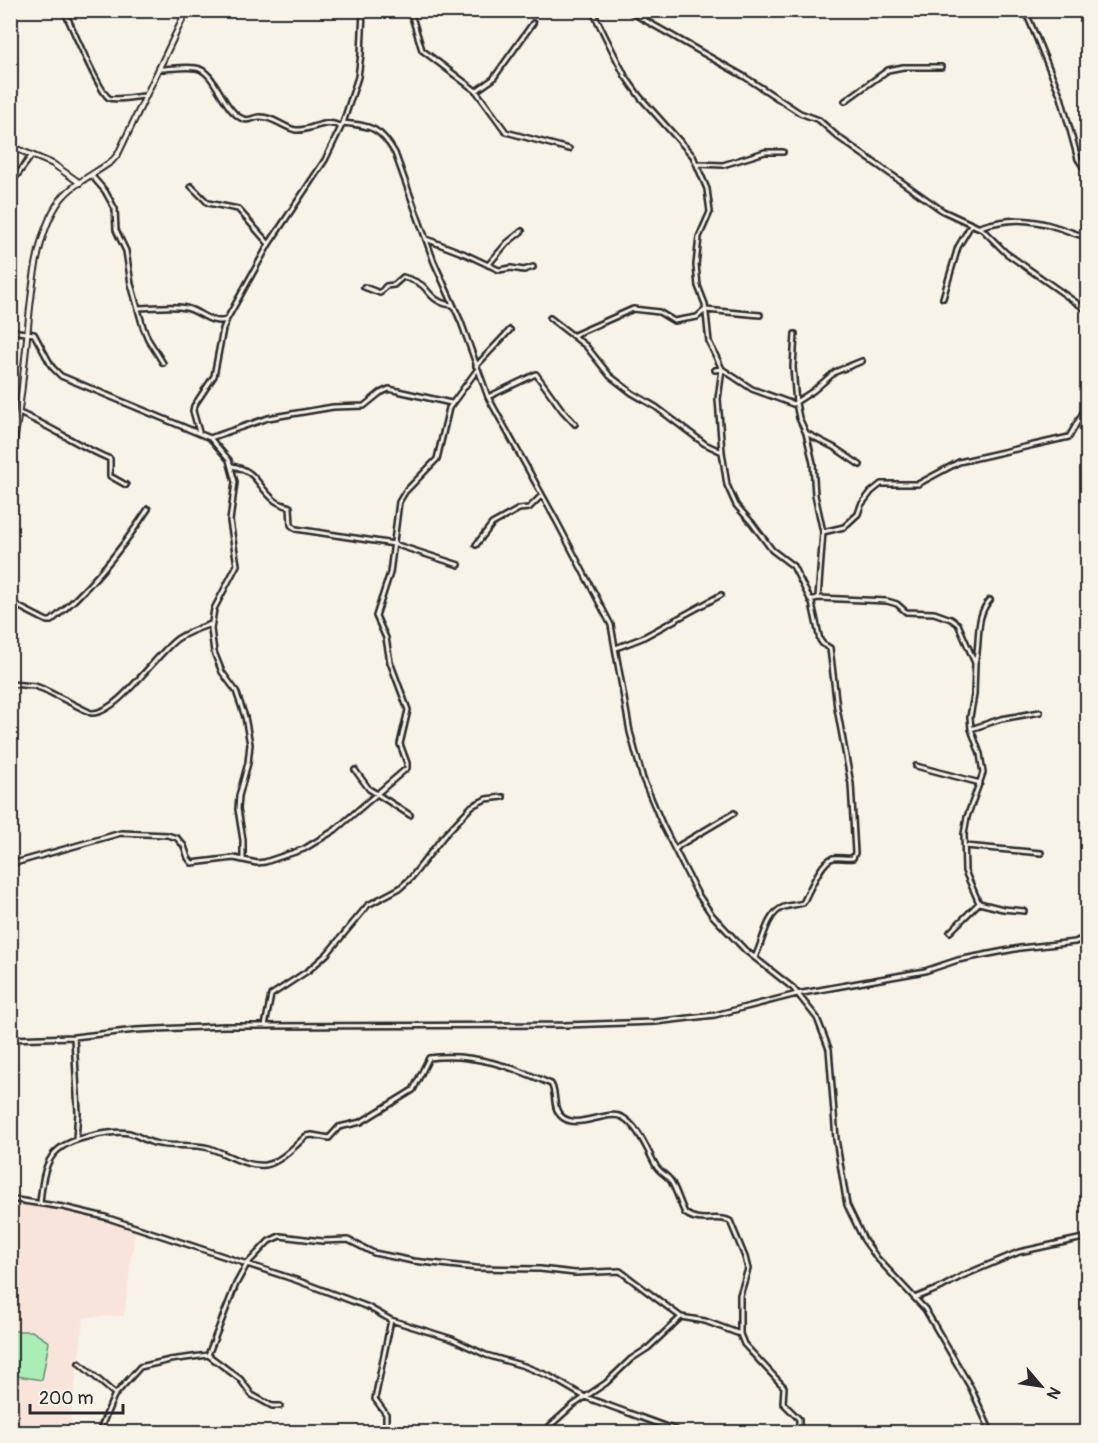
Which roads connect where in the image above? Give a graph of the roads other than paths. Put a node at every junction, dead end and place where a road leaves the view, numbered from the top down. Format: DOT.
graph roads {
  1 [pos="64,10"];
  2 [pos="187,10"];
  3 [pos="363,10"];
  4 [pos="410,10"];
  5 [pos="592,10"];
  6 [pos="627,10"];
  7 [pos="1025,10"];
  8 [pos="533,23"];
  9 [pos="941,67"];
  10 [pos="159,69"];
  11 [pos="476,91"];
  12 [pos="146,96"];
  13 [pos="845,101"];
  14 [pos="342,125"];
  15 [pos="10,146"];
  16 [pos="569,149"];
  17 [pos="783,152"];
  18 [pos="32,155"];
  19 [pos="697,164"];
  20 [pos="1088,174"];
  21 [pos="92,176"];
  22 [pos="80,183"];
  23 [pos="10,184"];
  24 [pos="191,186"];
  25 [pos="972,224"];
  26 [pos="979,228"];
  27 [pos="522,231"];
  28 [pos="1088,237"];
  29 [pos="426,239"];
  30 [pos="269,244"];
  31 [pos="488,265"];
  32 [pos="533,267"];
  33 [pos="364,287"];
  34 [pos="943,298"];
  35 [pos="452,305"];
  36 [pos="138,308"];
  37 [pos="706,310"];
  38 [pos="1088,311"];
  39 [pos="760,315"];
  40 [pos="550,318"];
  41 [pos="227,319"];
  42 [pos="10,328"];
  43 [pos="510,330"];
  44 [pos="28,333"];
  45 [pos="795,334"];
  46 [pos="574,335"];
  47 [pos="862,361"];
  48 [pos="163,363"];
  49 [pos="477,368"];
  50 [pos="722,369"];
  51 [pos="716,370"];
  52 [pos="488,397"];
  53 [pos="796,403"];
  54 [pos="452,404"];
  55 [pos="1088,404"];
  56 [pos="19,413"];
  57 [pos="575,424"];
  58 [pos="199,433"];
  59 [pos="806,433"];
  60 [pos="210,438"];
  61 [pos="722,452"];
  62 [pos="860,465"];
  63 [pos="10,466"];
  64 [pos="231,466"];
  65 [pos="126,484"];
  66 [pos="542,495"];
  67 [pos="148,509"];
  68 [pos="823,532"];
  69 [pos="394,544"];
  70 [pos="476,545"];
  71 [pos="459,565"];
  72 [pos="721,595"];
  73 [pos="818,598"];
  74 [pos="810,600"];
  75 [pos="990,600"];
  76 [pos="10,602"];
  77 [pos="211,624"];
  78 [pos="616,648"];
  79 [pos="975,663"];
  80 [pos="10,684"];
  81 [pos="1040,712"];
  82 [pos="971,729"];
  83 [pos="915,766"];
  84 [pos="355,770"];
  85 [pos="980,783"];
  86 [pos="377,794"];
  87 [pos="503,798"];
  88 [pos="734,813"];
  89 [pos="410,815"];
  90 [pos="965,846"];
  91 [pos="675,850"];
  92 [pos="1041,853"];
  93 [pos="243,859"];
  94 [pos="10,862"];
  95 [pos="979,903"];
  96 [pos="1024,910"];
  97 [pos="950,932"];
  98 [pos="1088,936"];
  99 [pos="755,958"];
  100 [pos="796,994"];
  101 [pos="265,1026"];
  102 [pos="75,1037"];
  103 [pos="10,1039"];
  104 [pos="76,1139"];
  105 [pos="10,1200"];
  106 [pos="40,1203"];
  107 [pos="1088,1237"];
  108 [pos="247,1264"];
  109 [pos="915,1298"];
  110 [pos="681,1317"];
  111 [pos="391,1320"];
  112 [pos="740,1334"];
  113 [pos="208,1355"];
  114 [pos="79,1363"];
  115 [pos="115,1394"];
  116 [pos="585,1397"];
  117 [pos="280,1406"];
  118 [pos="99,1432"];
  119 [pos="386,1432"];
  120 [pos="543,1432"];
  121 [pos="681,1432"];
  122 [pos="799,1432"];
  123 [pos="991,1432"];
  1 -- 12 [label="street"];
  2 -- 10 [label="main road"];
  3 -- 14 [label="street"];
  4 -- 11 [label="street"];
  5 -- 19 [label="street"];
  6 -- 25 [label="street"];
  7 -- 20 [label="street"];
  8 -- 11 [label="street"];
  9 -- 13 [label="street"];
  10 -- 12 [label="main road"];
  10 -- 14 [label="street"];
  11 -- 16 [label="street"];
  12 -- 21 [label="main road"];
  14 -- 29 [label="street"];
  14 -- 30 [label="street"];
  15 -- 18 [label="main road"];
  17 -- 19 [label="street"];
  18 -- 22 [label="main road"];
  18 -- 23 [label="street"];
  19 -- 37 [label="street"];
  21 -- 22 [label="main road"];
  21 -- 36 [label="street"];
  22 -- 44 [label="main road"];
  24 -- 30 [label="street"];
  25 -- 26 [label="street"];
  25 -- 34 [label="street"];
  26 -- 28 [label="street"];
  26 -- 38 [label="street"];
  27 -- 31 [label="street"];
  29 -- 31 [label="street"];
  29 -- 35 [label="street"];
  30 -- 41 [label="street"];
  31 -- 32 [label="street"];
  33 -- 35 [label="street"];
  35 -- 49 [label="street"];
  36 -- 41 [label="street"];
  36 -- 48 [label="street"];
  37 -- 39 [label="street"];
  37 -- 46 [label="street"];
  37 -- 50 [label="street"];
  40 -- 46 [label="street"];
  41 -- 58 [label="street"];
  42 -- 44 [label="street"];
  43 -- 49 [label="street"];
  44 -- 56 [label="main road"];
  44 -- 58 [label="street"];
  45 -- 53 [label="street"];
  46 -- 61 [label="street"];
  47 -- 53 [label="street"];
  49 -- 52 [label="street"];
  49 -- 54 [label="street"];
  50 -- 51 [label="street"];
  50 -- 53 [label="street"];
  50 -- 61 [label="street"];
  52 -- 57 [label="street"];
  52 -- 66 [label="street"];
  53 -- 59 [label="street"];
  54 -- 60 [label="street"];
  54 -- 69 [label="street"];
  55 -- 68 [label="street"];
  56 -- 63 [label="main road"];
  56 -- 65 [label="street"];
  58 -- 60 [label="street"];
  59 -- 62 [label="street"];
  59 -- 68 [label="street"];
  60 -- 64 [label="street"];
  61 -- 74 [label="street"];
  64 -- 69 [label="street"];
  64 -- 77 [label="street"];
  66 -- 70 [label="street"];
  66 -- 78 [label="street"];
  67 -- 76 [label="street"];
  68 -- 73 [label="street"];
  69 -- 71 [label="street"];
  69 -- 86 [label="street"];
  72 -- 78 [label="street"];
  73 -- 74 [label="street"];
  73 -- 79 [label="street"];
  74 -- 99 [label="street"];
  75 -- 79 [label="street"];
  77 -- 80 [label="street"];
  77 -- 93 [label="street"];
  78 -- 91 [label="street"];
  79 -- 82 [label="street"];
  81 -- 82 [label="street"];
  82 -- 85 [label="street"];
  83 -- 85 [label="street"];
  84 -- 86 [label="street"];
  85 -- 90 [label="street"];
  86 -- 89 [label="street"];
  86 -- 93 [label="street"];
  87 -- 101 [label="street"];
  88 -- 91 [label="street"];
  90 -- 92 [label="street"];
  90 -- 95 [label="street"];
  91 -- 99 [label="street"];
  93 -- 94 [label="street"];
  95 -- 96 [label="street"];
  95 -- 97 [label="street"];
  98 -- 100 [label="street"];
  99 -- 100 [label="street"];
  100 -- 101 [label="street"];
  100 -- 109 [label="street"];
  101 -- 102 [label="street"];
  102 -- 103 [label="street"];
  102 -- 104 [label="street"];
  104 -- 106 [label="street"];
  104 -- 112 [label="street"];
  105 -- 106 [label="street"];
  106 -- 108 [label="street"];
  107 -- 109 [label="street"];
  108 -- 110 [label="street"];
  108 -- 111 [label="street"];
  108 -- 113 [label="street"];
  109 -- 123 [label="street"];
  110 -- 112 [label="street"];
  110 -- 116 [label="street"];
  111 -- 116 [label="street"];
  111 -- 119 [label="street"];
  112 -- 122 [label="street"];
  113 -- 115 [label="street"];
  113 -- 117 [label="street"];
  114 -- 115 [label="street"];
  115 -- 118 [label="street"];
  116 -- 120 [label="street"];
  116 -- 121 [label="street"];
}
